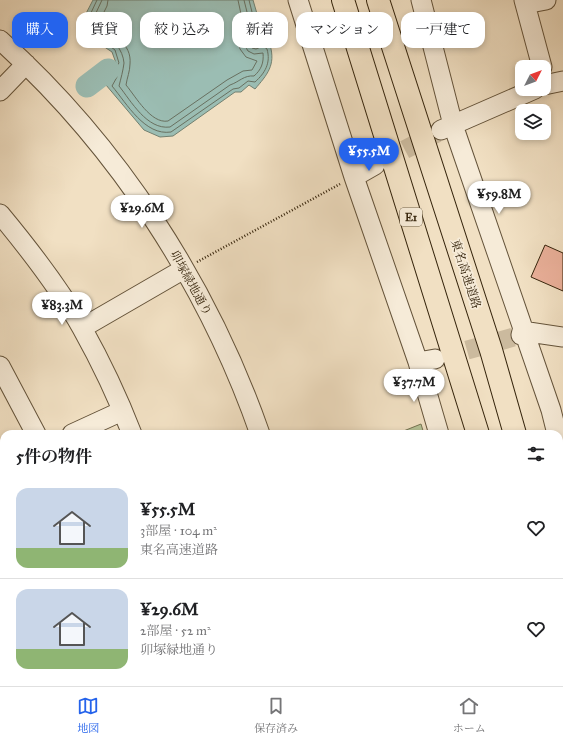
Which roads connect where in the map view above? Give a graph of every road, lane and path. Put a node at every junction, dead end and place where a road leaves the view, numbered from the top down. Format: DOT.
graph roads {
  1 [pos="298,0"];
  2 [pos="343,0"];
  3 [pos="378,0"];
  4 [pos="421,0"];
  5 [pos="546,0"];
  6 [pos="524,2"];
  7 [pos="0,40"];
  8 [pos="540,60"];
  9 [pos="26,64"];
  10 [pos="0,91"];
  11 [pos="515,95"];
  12 [pos="447,128"];
  13 [pos="375,165"];
  14 [pos="354,177"];
  15 [pos="0,214"];
  16 [pos="184,269"];
  17 [pos="82,328"];
  18 [pos="522,333"];
  19 [pos="563,337"];
  20 [pos="0,366"];
  21 [pos="122,411"];
  22 [pos="34,430"];
  23 [pos="81,430"];
  24 [pos="130,430"];
  25 [pos="259,430"];
  26 [pos="438,430"];
  27 [pos="477,430"];
  28 [pos="514,430"];
  29 [pos="556,430"];
  1 -- 14 [label="street"];
  2 -- 27 [label="highway, E1"];
  3 -- 28 [label="highway, 東名高速道路"];
  4 -- 12 [label="street"];
  5 -- 6 [label="street"];
  6 -- 8 [label="street"];
  7 -- 9 [label="street, 卯塚緑地通り"];
  9 -- 10 [label="street"];
  9 -- 16 [label="street, 卯塚緑地通り"];
  11 -- 12 [label="street"];
  12 -- 18 [label="street"];
  13 -- 14 [label="street"];
  14 -- 16 [label="path"];
  14 -- 26 [label="street"];
  15 -- 17 [label="street"];
  16 -- 17 [label="street"];
  16 -- 25 [label="street, 卯塚緑地通り"];
  17 -- 21 [label="street"];
  18 -- 19 [label="street"];
  18 -- 29 [label="street"];
  20 -- 22 [label="street"];
  21 -- 23 [label="street"];
  21 -- 24 [label="street"];
}
